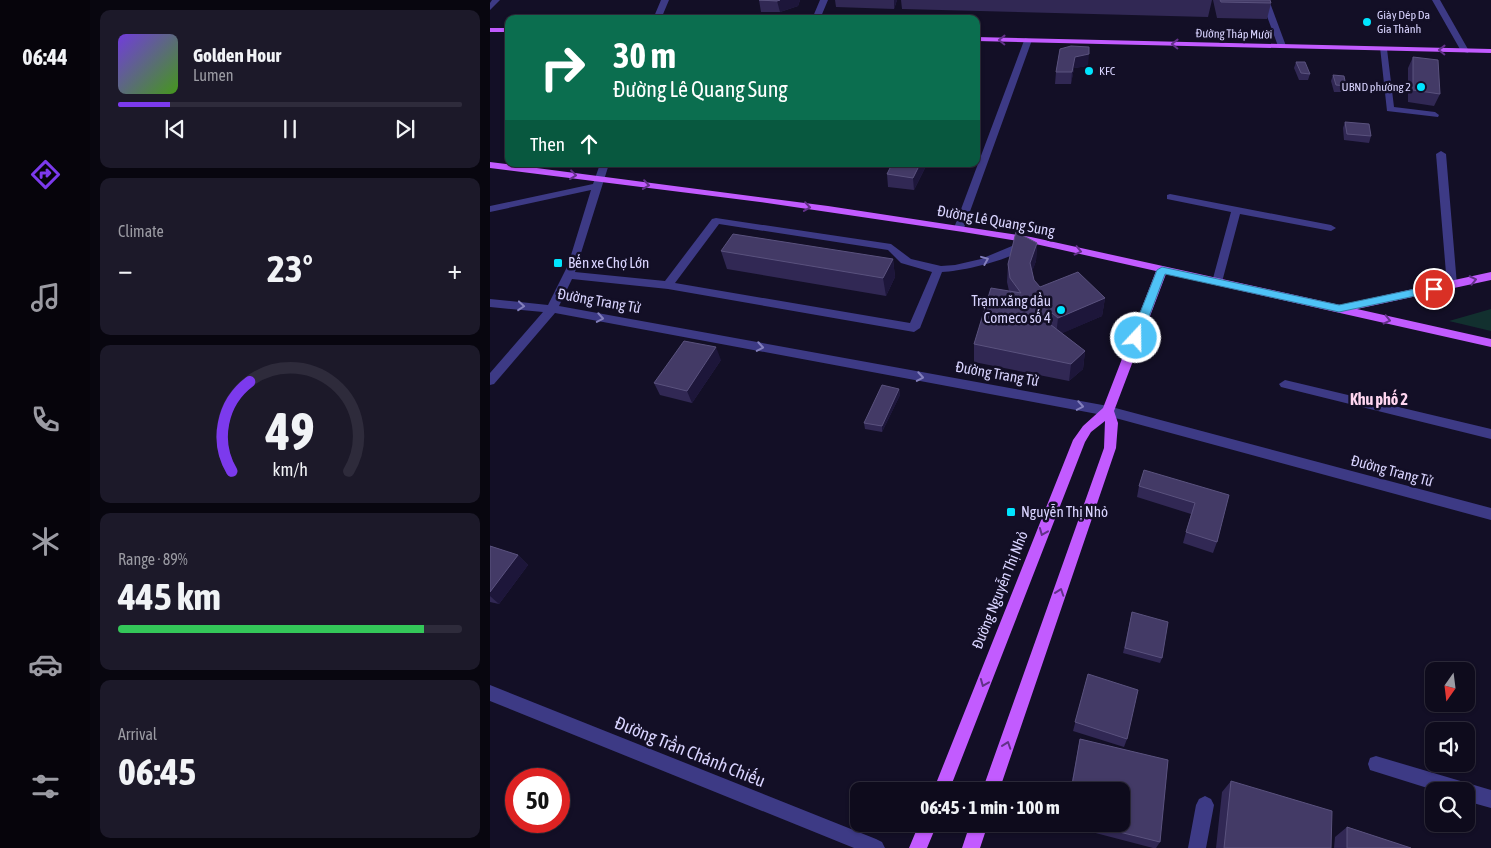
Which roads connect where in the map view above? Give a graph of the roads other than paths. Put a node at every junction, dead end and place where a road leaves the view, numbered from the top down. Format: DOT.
graph roads {
  1 [pos="496,0"];
  2 [pos="665,0"];
  3 [pos="824,0"];
  4 [pos="1265,0"];
  5 [pos="1436,0"];
  6 [pos="490,8"];
  7 [pos="659,15"];
  8 [pos="818,15"];
  9 [pos="490,30"];
  10 [pos="505,30"];
  11 [pos="980,39"];
  12 [pos="1028,40"];
  13 [pos="1282,46"];
  14 [pos="1384,48"];
  15 [pos="1465,50"];
  16 [pos="1491,51"];
  17 [pos="1435,115"];
  18 [pos="1441,154"];
  19 [pos="490,165"];
  20 [pos="603,167"];
  21 [pos="597,182"];
  22 [pos="1170,197"];
  23 [pos="490,209"];
  24 [pos="1236,210"];
  25 [pos="959,228"];
  26 [pos="1331,228"];
  27 [pos="1030,240"];
  28 [pos="938,270"];
  29 [pos="1162,270"];
  30 [pos="569,275"];
  31 [pos="1491,276"];
  32 [pos="1217,282"];
  33 [pos="668,285"];
  34 [pos="1452,285"];
  35 [pos="490,303"];
  36 [pos="552,309"];
  37 [pos="1339,309"];
  38 [pos="1491,343"];
  39 [pos="490,381"];
  40 [pos="1285,384"];
  41 [pos="1108,411"];
  42 [pos="1491,434"];
  43 [pos="1491,514"];
  44 [pos="490,693"];
  45 [pos="1376,764"];
  46 [pos="945,782"];
  47 [pos="994,782"];
  48 [pos="1433,782"];
  49 [pos="1475,795"];
  50 [pos="1491,799"];
  51 [pos="1204,805"];
  52 [pos="925,832"];
  53 [pos="976,832"];
  54 [pos="876,848"];
  55 [pos="918,848"];
  56 [pos="971,848"];
  57 [pos="1196,848"];
  1 -- 6 [label="street"];
  2 -- 7 [label="street"];
  3 -- 8 [label="street"];
  4 -- 13 [label="street"];
  5 -- 15 [label="street"];
  9 -- 10 [label="main road"];
  12 -- 11 [label="main road, Đường Tháp Mười, one-way"];
  13 -- 12 [label="main road, Đường Tháp Mười, one-way"];
  12 -- 25 [label="street"];
  13 -- 14 [label="main road, Đường Tháp Mười"];
  15 -- 14 [label="main road, Đường Tháp Mười, one-way"];
  14 -- 17 [label="street"];
  15 -- 16 [label="main road, Đường Tháp Mười"];
  18 -- 34 [label="street"];
  19 -- 21 [label="main road, Đường Lê Quang Sung, one-way"];
  20 -- 21 [label="street"];
  21 -- 23 [label="street"];
  21 -- 25 [label="main road, Đường Lê Quang Sung, one-way"];
  21 -- 30 [label="street"];
  22 -- 24 [label="street"];
  24 -- 26 [label="street"];
  24 -- 32 [label="street"];
  25 -- 27 [label="main road, Đường Lê Quang Sung"];
  28 -- 27 [label="street, one-way"];
  27 -- 29 [label="main road, Đường Lê Quang Sung, one-way"];
  28 -- 33 [label="street"];
  28 -- 33 [label="street"];
  29 -- 32 [label="main road, Đường Lê Quang Sung"];
  29 -- 41 [label="main road, Đường Nguyễn Thị Nhỏ"];
  30 -- 33 [label="street"];
  30 -- 36 [label="street"];
  34 -- 31 [label="main road, one-way"];
  32 -- 37 [label="main road, Đường Lê Quang Sung"];
  34 -- 37 [label="main road"];
  35 -- 36 [label="street, Đường Trang Tử, one-way"];
  36 -- 39 [label="street"];
  36 -- 41 [label="street, Đường Trang Tử, one-way"];
  37 -- 38 [label="main road, Đường Lê Quang Sung, one-way"];
  40 -- 42 [label="street"];
  41 -- 43 [label="street, Đường Trang Tử"];
  41 -- 46 [label="main road, Đường Nguyễn Thị Nhỏ, one-way"];
  47 -- 41 [label="main road, Đường Nguyễn Thị Nhỏ, one-way"];
  44 -- 54 [label="street, Đường Trần Chánh Chiếu"];
  45 -- 48 [label="street"];
  49 -- 50 [label="street"];
  51 -- 57 [label="street"];
  52 -- 55 [label="main road"];
  53 -- 56 [label="main road"];
}
